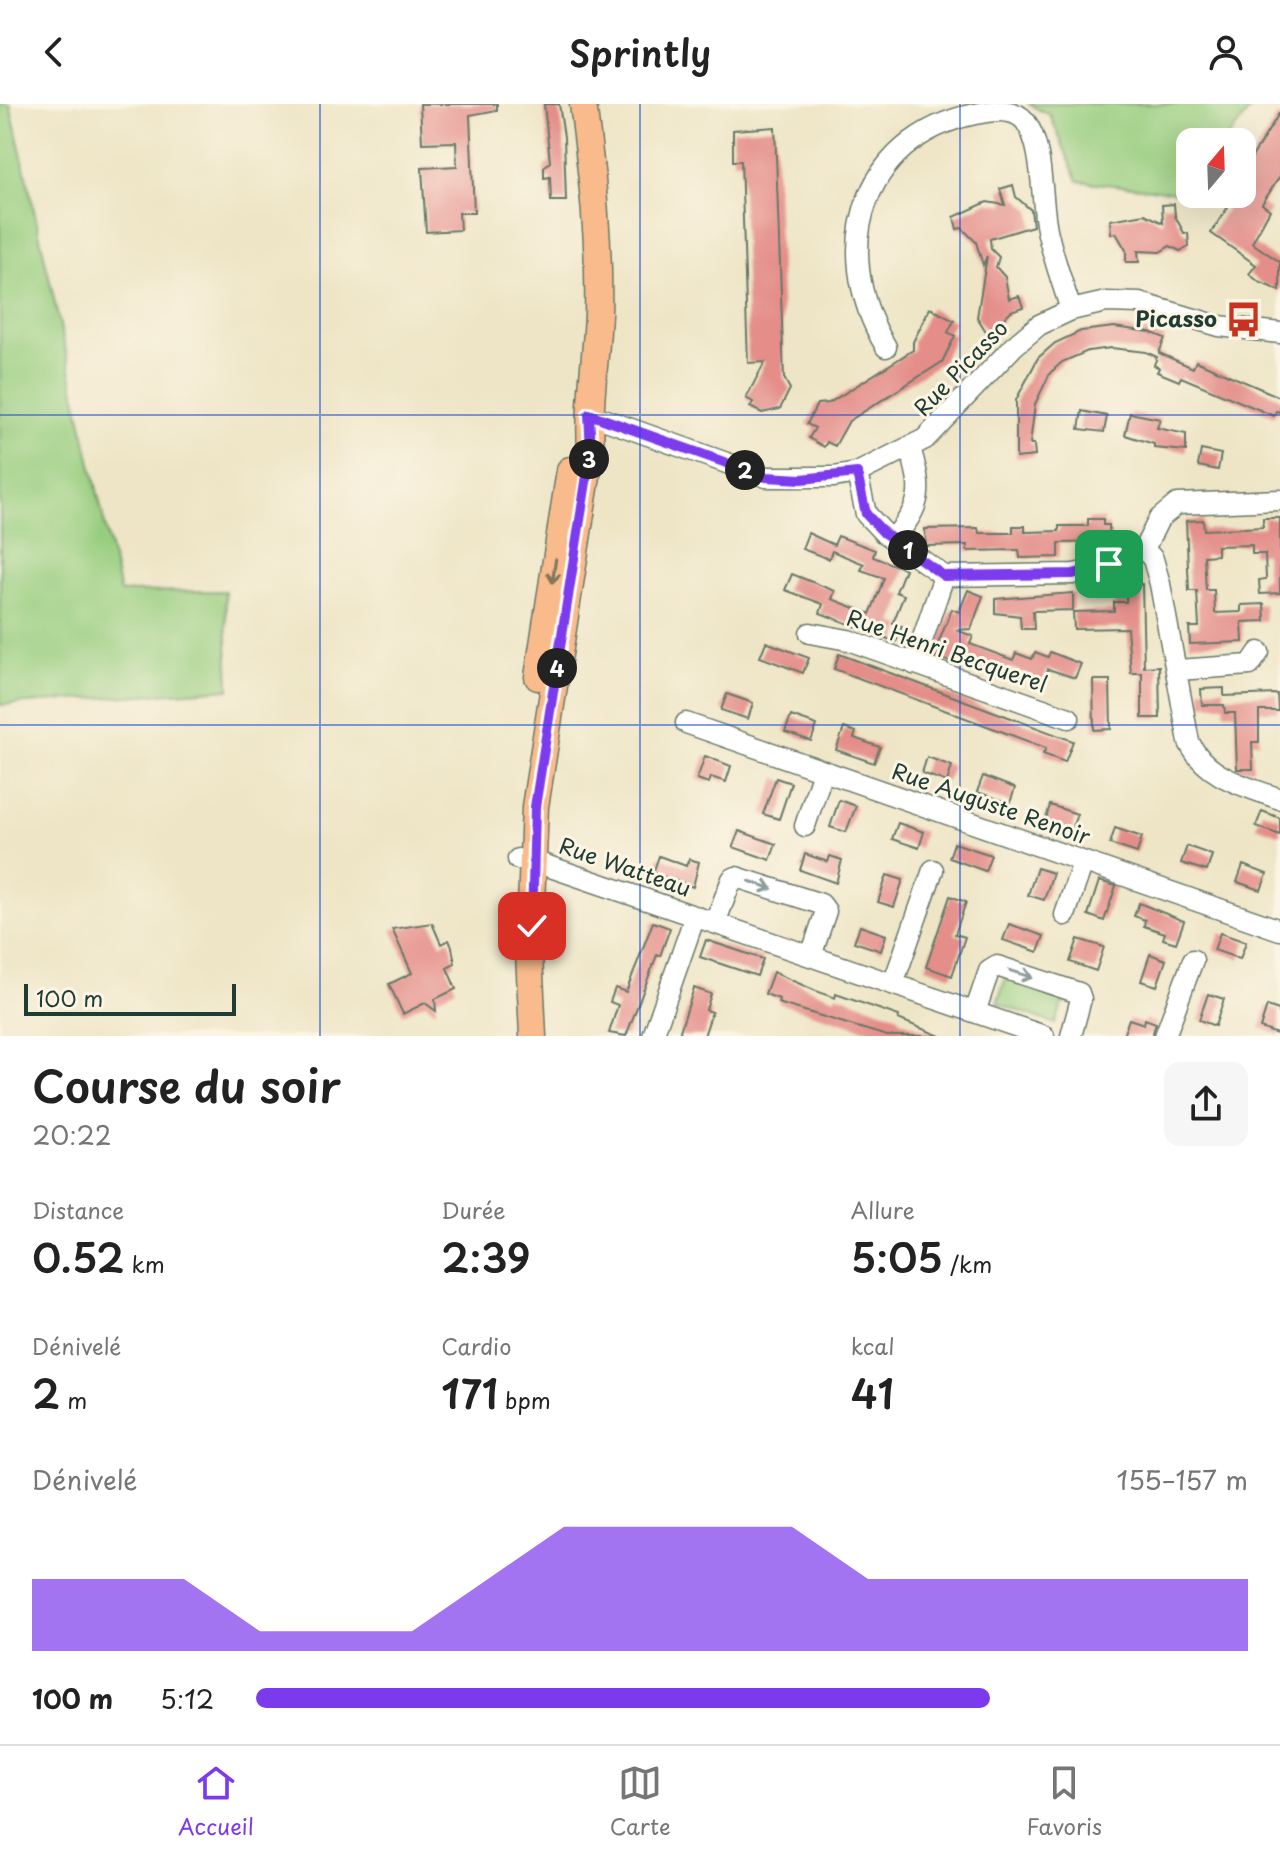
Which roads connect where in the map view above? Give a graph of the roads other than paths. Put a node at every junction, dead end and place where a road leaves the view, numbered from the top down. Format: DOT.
graph roads {
  1 [pos="583,104"];
  2 [pos="1071,310"];
  3 [pos="1280,333"];
  4 [pos="886,347"];
  5 [pos="589,414"];
  6 [pos="910,448"];
  7 [pos="857,473"];
  8 [pos="1280,500"];
  9 [pos="893,539"];
  10 [pos="1144,549"];
  11 [pos="944,576"];
  12 [pos="810,633"];
  13 [pos="1259,652"];
  14 [pos="914,664"];
  15 [pos="1177,670"];
  16 [pos="1069,718"];
  17 [pos="686,723"];
  18 [pos="823,771"];
  19 [pos="1280,799"];
  20 [pos="805,826"];
  21 [pos="525,860"];
  22 [pos="1083,862"];
  23 [pos="933,870"];
  24 [pos="1065,915"];
  25 [pos="695,916"];
  26 [pos="715,923"];
  27 [pos="1280,930"];
  28 [pos="811,956"];
  29 [pos="1193,960"];
  30 [pos="893,984"];
  31 [pos="975,1012"];
  32 [pos="533,1036"];
  33 [pos="653,1036"];
  34 [pos="1044,1036"];
  35 [pos="1071,1036"];
  36 [pos="1165,1036"];
  1 -- 5 [label="main road"];
  2 -- 3 [label="street, Rue Picasso"];
  2 -- 4 [label="street"];
  2 -- 6 [label="street, Rue Picasso"];
  5 -- 7 [label="street, Rue Picasso"];
  5 -- 21 [label="main road"];
  6 -- 7 [label="street, Rue Picasso"];
  6 -- 9 [label="street"];
  7 -- 9 [label="street"];
  8 -- 10 [label="street"];
  9 -- 11 [label="street"];
  10 -- 11 [label="street"];
  10 -- 15 [label="street"];
  11 -- 14 [label="street"];
  12 -- 14 [label="street, Rue Henri Becquerel"];
  13 -- 15 [label="street"];
  14 -- 16 [label="street, Rue Henri Becquerel"];
  15 -- 19 [label="street"];
  17 -- 18 [label="street, Rue Auguste Renoir"];
  18 -- 20 [label="street"];
  18 -- 22 [label="street, Rue Auguste Renoir"];
  21 -- 25 [label="street, Rue Watteau"];
  21 -- 32 [label="main road"];
  22 -- 24 [label="street"];
  22 -- 27 [label="street, Rue Auguste Renoir"];
  23 -- 30 [label="street"];
  25 -- 26 [label="street, Rue Watteau"];
  25 -- 33 [label="street"];
  26 -- 28 [label="street, Rue Watteau"];
  26 -- 28 [label="street, one-way"];
  28 -- 30 [label="street, Rue Watteau"];
  29 -- 36 [label="street"];
  30 -- 31 [label="street, Rue Watteau"];
  31 -- 34 [label="street, Rue Watteau"];
  31 -- 35 [label="street, one-way"];
}
